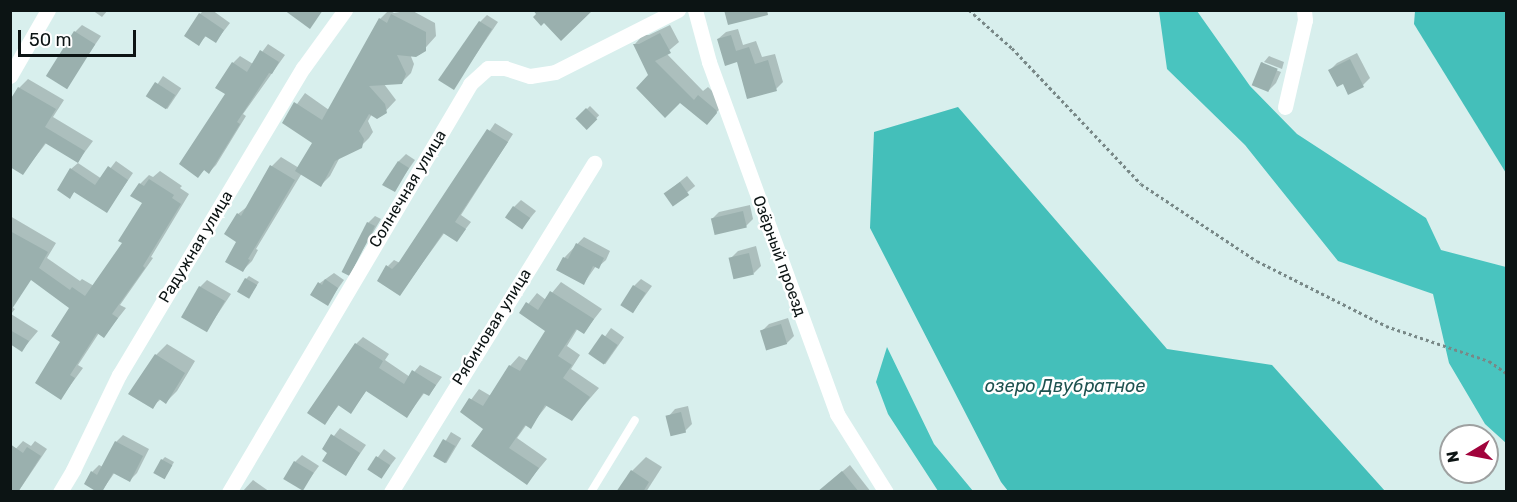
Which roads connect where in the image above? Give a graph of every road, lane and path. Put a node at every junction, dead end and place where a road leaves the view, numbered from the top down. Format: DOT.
graph roads {
  1 [pos="48,10"];
  2 [pos="345,10"];
  3 [pos="678,10"];
  4 [pos="695,10"];
  5 [pos="969,10"];
  6 [pos="1304,10"];
  7 [pos="10,76"];
  8 [pos="1285,107"];
  9 [pos="594,164"];
  10 [pos="1506,373"];
  11 [pos="635,420"];
  12 [pos="60,492"];
  13 [pos="229,492"];
  14 [pos="391,492"];
  15 [pos="591,492"];
  16 [pos="886,492"];
  1 -- 7 [label="street"];
  2 -- 12 [label="street, Радужная улица"];
  3 -- 13 [label="street, Солнечная улица"];
  4 -- 16 [label="street, Озёрный проезд"];
  5 -- 10 [label="path"];
  6 -- 8 [label="street"];
  9 -- 14 [label="street, Рябиновая улица"];
  11 -- 15 [label="lane"];
}
